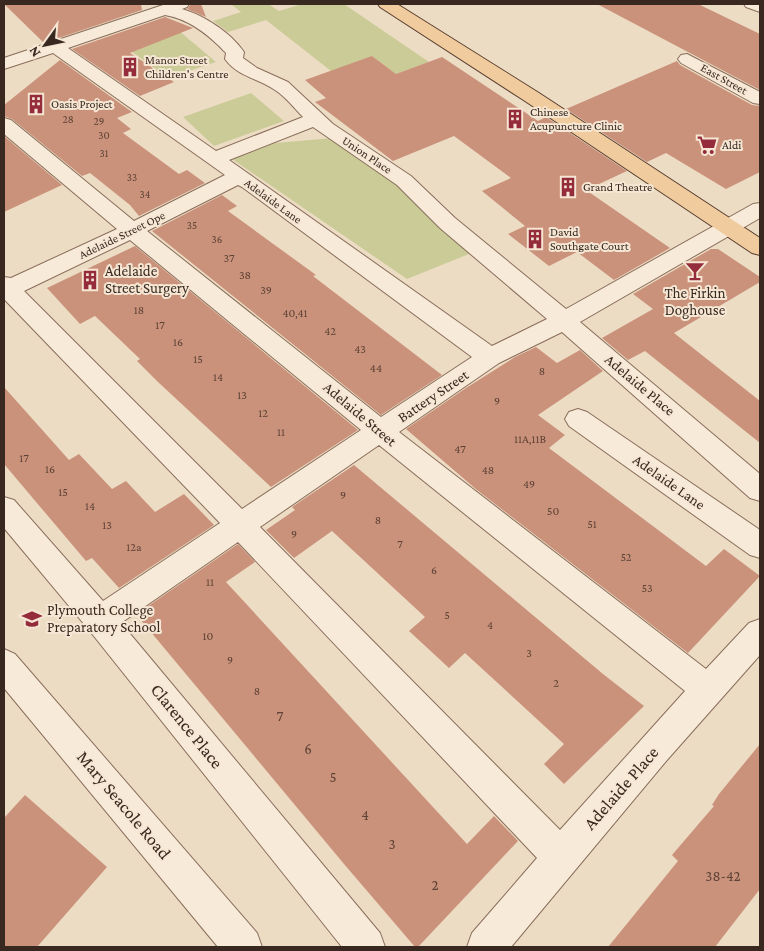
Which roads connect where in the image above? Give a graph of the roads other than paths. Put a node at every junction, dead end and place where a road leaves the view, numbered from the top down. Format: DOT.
graph roads {
  1 [pos="134,4"];
  2 [pos="386,4"];
  3 [pos="752,4"];
  4 [pos="760,7"];
  5 [pos="164,9"];
  6 [pos="55,47"];
  7 [pos="687,59"];
  8 [pos="4,64"];
  9 [pos="760,99"];
  10 [pos="316,119"];
  11 [pos="10,129"];
  12 [pos="214,159"];
  13 [pos="239,176"];
  14 [pos="760,209"];
  15 [pos="729,227"];
  16 [pos="132,230"];
  17 [pos="760,248"];
  18 [pos="5,288"];
  19 [pos="563,321"];
  20 [pos="490,357"];
  21 [pos="578,419"];
  22 [pos="382,432"];
  23 [pos="760,490"];
  24 [pos="4,508"];
  25 [pos="241,526"];
  26 [pos="760,546"];
  27 [pos="100,620"];
  28 [pos="760,633"];
  29 [pos="4,664"];
  30 [pos="707,689"];
  31 [pos="561,857"];
  32 [pos="243,947"];
  33 [pos="366,947"];
  34 [pos="486,947"];
  1 -- 5 [label="street"];
  2 -- 15 [label="main road"];
  3 -- 4 [label="street"];
  5 -- 6 [label="street"];
  5 -- 10 [label="street, Union Place"];
  6 -- 8 [label="street"];
  6 -- 12 [label="street, Adelaide Lane"];
  7 -- 9 [label="street, East Street"];
  10 -- 12 [label="street"];
  10 -- 19 [label="street, Union Place"];
  11 -- 16 [label="street, Adelaide Street"];
  12 -- 13 [label="street, Adelaide Lane"];
  13 -- 16 [label="street, Adelaide Street Ope"];
  13 -- 20 [label="street, Adelaide Lane"];
  14 -- 15 [label="street, Battery Street"];
  15 -- 17 [label="main road"];
  15 -- 19 [label="street, Battery Street"];
  16 -- 18 [label="street, Adelaide Street Ope"];
  16 -- 22 [label="street, Adelaide Street"];
  18 -- 25 [label="street"];
  19 -- 20 [label="street, Battery Street"];
  19 -- 23 [label="street, Adelaide Place"];
  20 -- 22 [label="street, Battery Street"];
  21 -- 26 [label="street, Adelaide Lane"];
  22 -- 25 [label="street, Battery Street"];
  22 -- 30 [label="street, Adelaide Street"];
  24 -- 27 [label="street, Clarence Place"];
  25 -- 27 [label="street, Battery Street"];
  25 -- 31 [label="street"];
  27 -- 33 [label="street, Clarence Place"];
  28 -- 30 [label="street, Adelaide Place"];
  29 -- 32 [label="street, Mary Seacole Road"];
  30 -- 31 [label="street, Adelaide Place"];
  31 -- 34 [label="street, Adelaide Place"];
}
